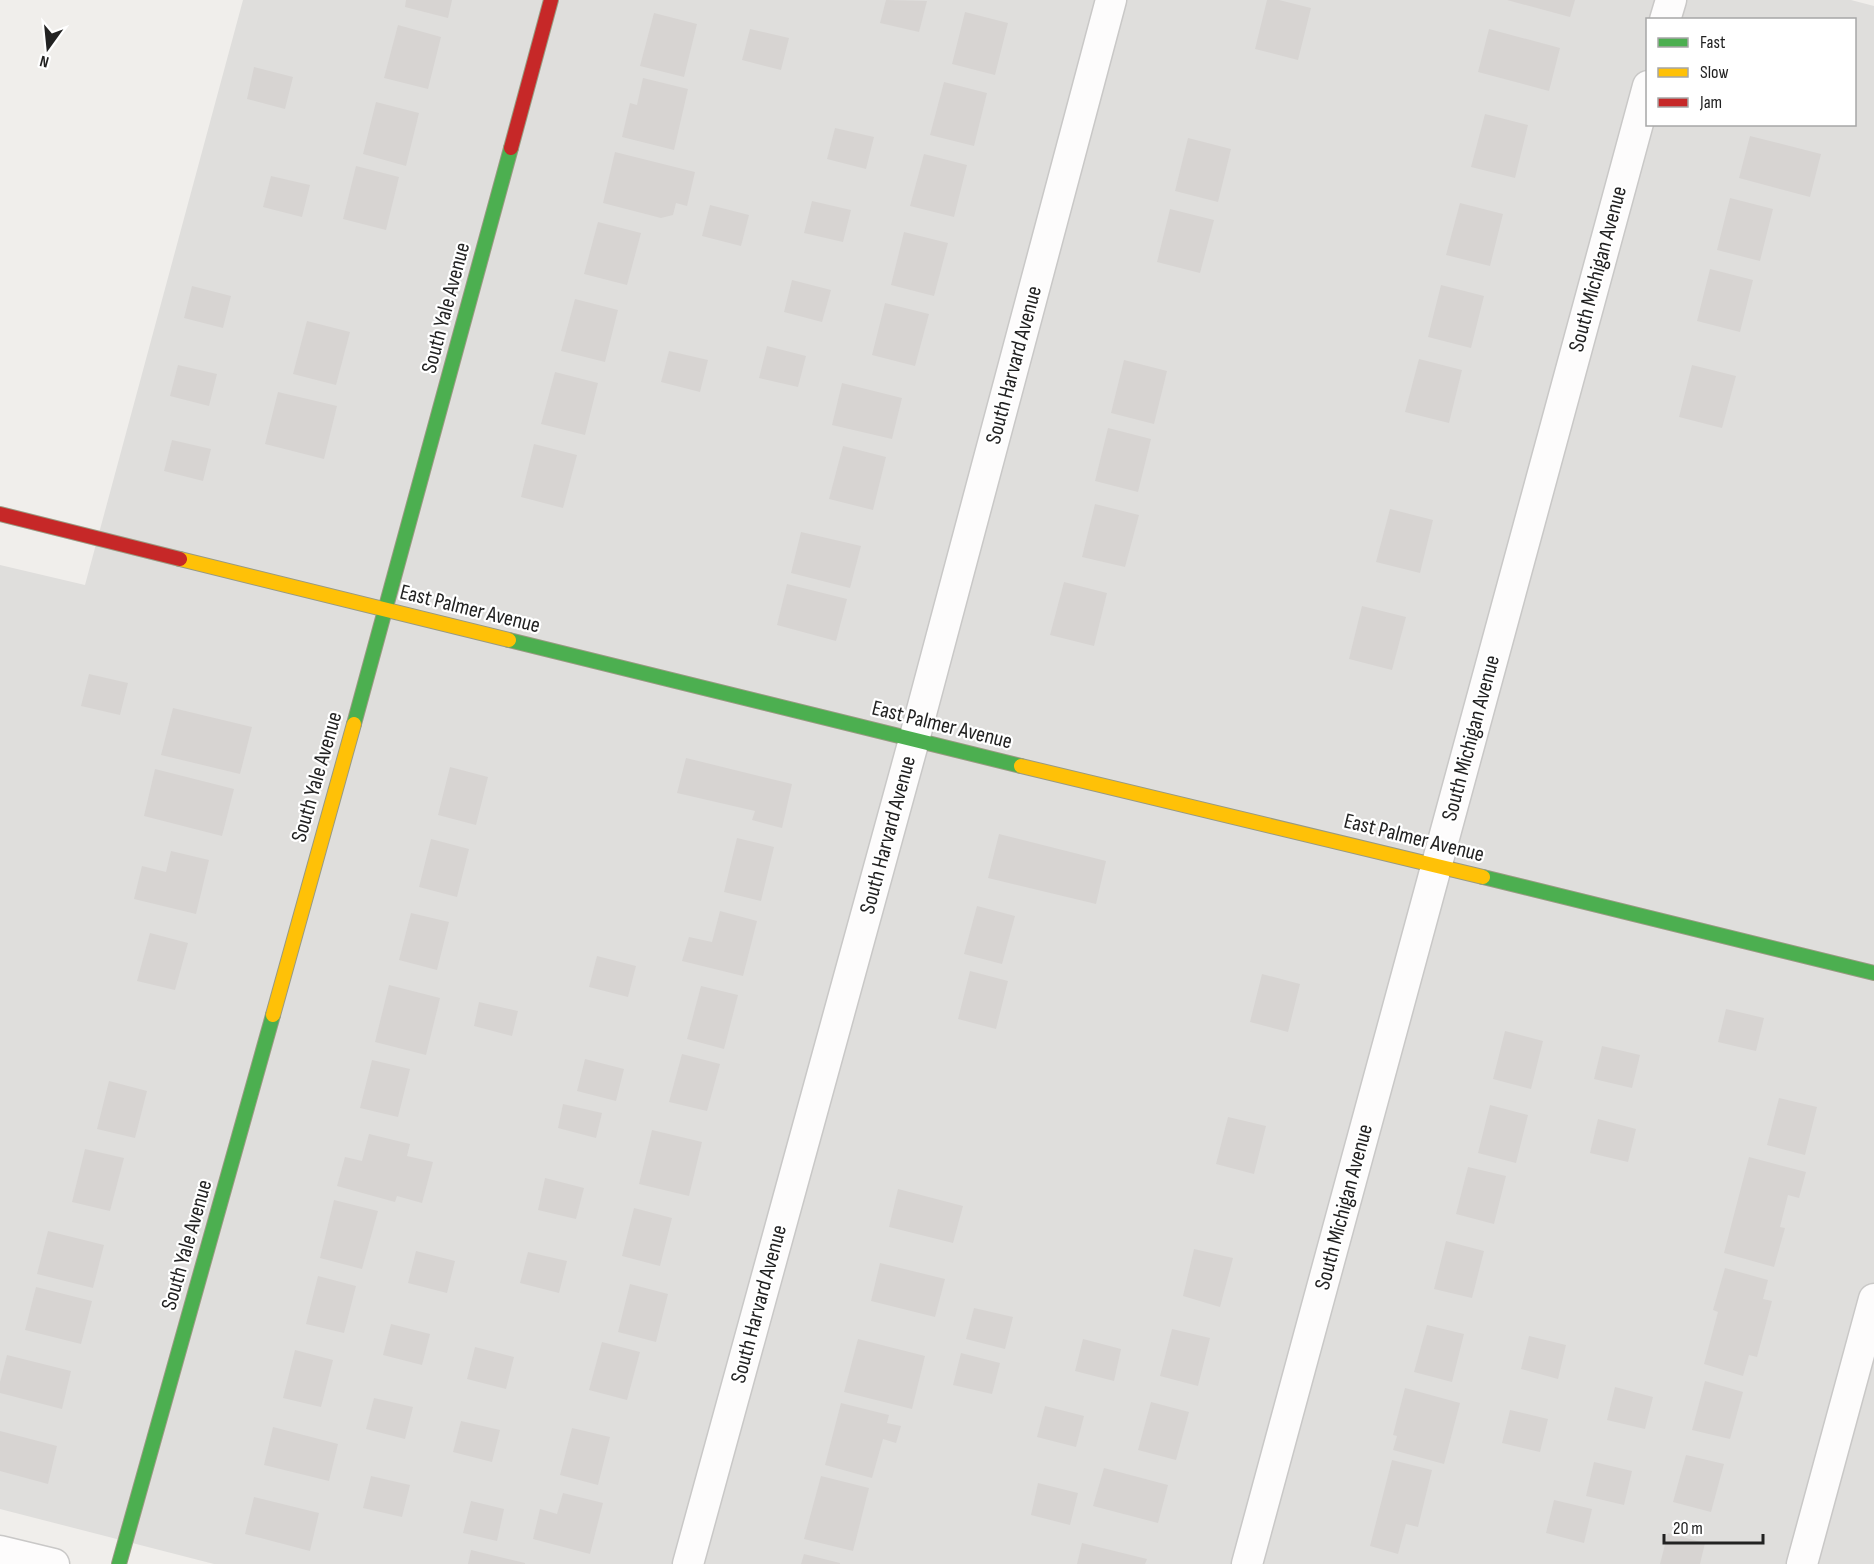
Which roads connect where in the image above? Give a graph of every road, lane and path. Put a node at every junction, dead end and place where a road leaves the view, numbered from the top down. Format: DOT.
graph roads {
  1 [pos="551,0"];
  2 [pos="1111,0"];
  3 [pos="1671,0"];
  4 [pos="1666,18"];
  5 [pos="1646,90"];
  6 [pos="0,514"];
  7 [pos="386,610"];
  8 [pos="915,740"];
  9 [pos="1436,865"];
  10 [pos="1874,973"];
  11 [pos="1874,1299"];
  12 [pos="0,1551"];
  13 [pos="54,1564"];
  14 [pos="119,1564"];
  15 [pos="688,1564"];
  16 [pos="1247,1564"];
  17 [pos="1802,1564"];
  1 -- 7 [label="street, South Yale Avenue"];
  2 -- 8 [label="street, South Harvard Avenue"];
  3 -- 4 [label="street"];
  5 -- 9 [label="street, South Michigan Avenue"];
  6 -- 7 [label="street, East Palmer Avenue"];
  7 -- 8 [label="street, East Palmer Avenue"];
  7 -- 14 [label="street, South Yale Avenue"];
  8 -- 9 [label="street, East Palmer Avenue"];
  8 -- 15 [label="street, South Harvard Avenue"];
  9 -- 10 [label="street, East Palmer Avenue"];
  9 -- 16 [label="street, South Michigan Avenue"];
  11 -- 17 [label="street"];
  12 -- 13 [label="street"];
}
